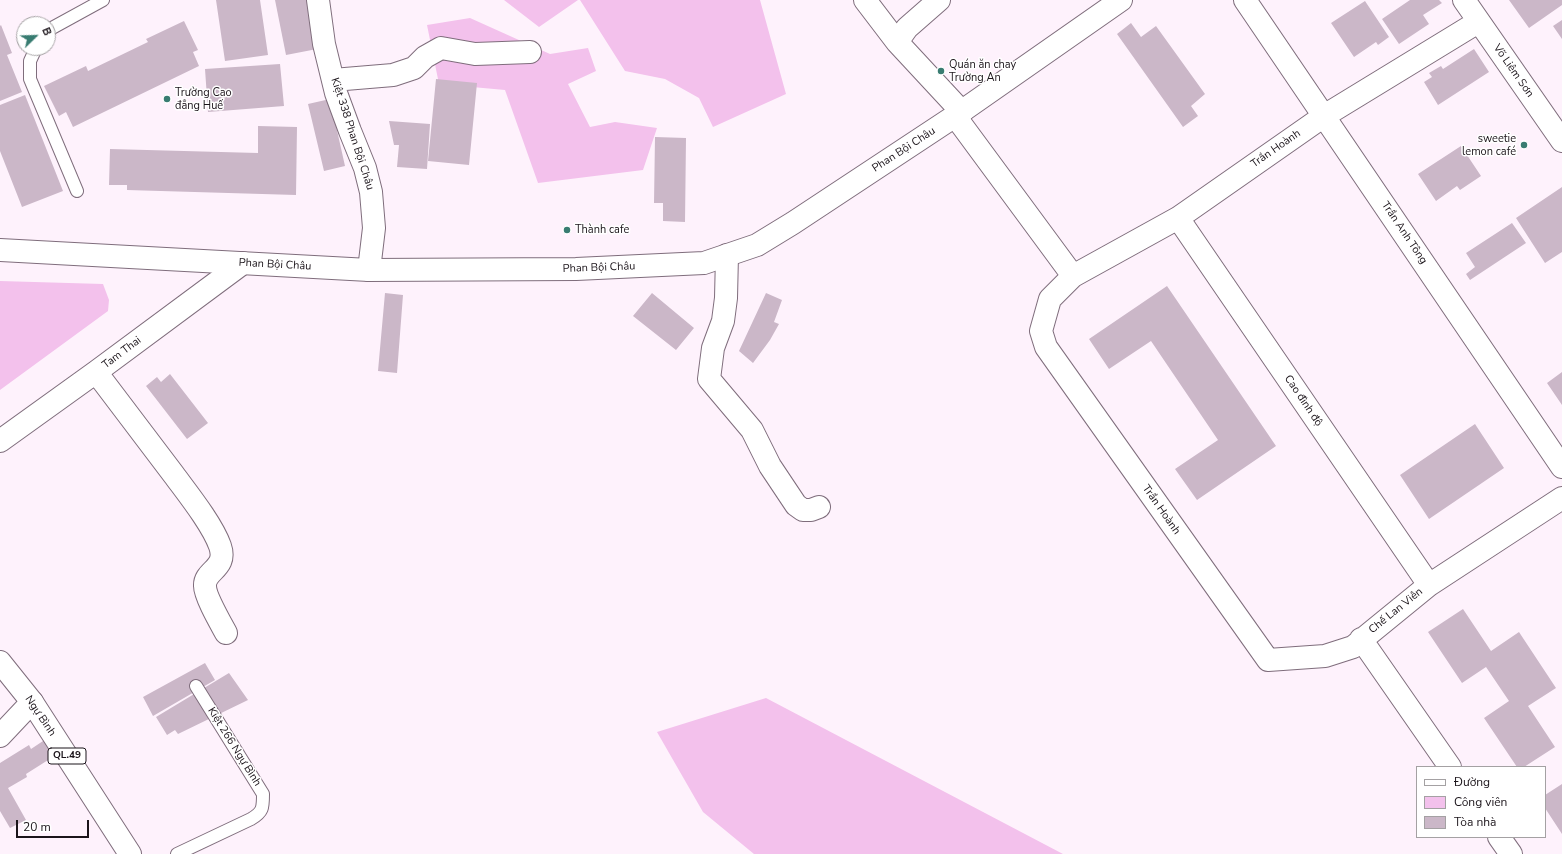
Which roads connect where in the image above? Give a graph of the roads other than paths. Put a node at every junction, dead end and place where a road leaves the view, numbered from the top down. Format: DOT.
graph roads {
  1 [pos="103,0"];
  2 [pos="318,0"];
  3 [pos="865,0"];
  4 [pos="939,0"];
  5 [pos="1245,0"];
  6 [pos="1464,0"];
  7 [pos="1118,1"];
  8 [pos="1478,22"];
  9 [pos="56,26"];
  10 [pos="897,42"];
  11 [pos="530,52"];
  12 [pos="32,56"];
  13 [pos="333,80"];
  14 [pos="959,114"];
  15 [pos="1324,116"];
  16 [pos="1562,141"];
  17 [pos="77,191"];
  18 [pos="1178,218"];
  19 [pos="0,250"];
  20 [pos="727,255"];
  21 [pos="243,264"];
  22 [pos="369,270"];
  23 [pos="1073,276"];
  24 [pos="96,372"];
  25 [pos="0,441"];
  26 [pos="1562,467"];
  27 [pos="1562,498"];
  28 [pos="819,507"];
  29 [pos="1429,585"];
  30 [pos="226,633"];
  31 [pos="1361,639"];
  32 [pos="0,662"];
  33 [pos="196,686"];
  34 [pos="32,702"];
  35 [pos="0,736"];
  36 [pos="1449,766"];
  37 [pos="1500,838"];
  38 [pos="130,854"];
  39 [pos="177,854"];
  40 [pos="1511,854"];
  1 -- 9 [label="lane"];
  2 -- 13 [label="main road, Kiệt 338 Phan Bội Châu"];
  3 -- 10 [label="main road"];
  4 -- 10 [label="main road"];
  5 -- 15 [label="main road, Trần Anh Tông"];
  6 -- 8 [label="main road, Võ Liêm Sơn"];
  7 -- 14 [label="main road, Phan Bội Châu"];
  8 -- 15 [label="main road, Trần Hoành"];
  8 -- 16 [label="main road, Võ Liêm Sơn"];
  10 -- 14 [label="main road"];
  11 -- 13 [label="main road"];
  12 -- 17 [label="lane"];
  13 -- 22 [label="main road, Kiệt 338 Phan Bội Châu"];
  14 -- 20 [label="main road, Phan Bội Châu"];
  14 -- 23 [label="main road"];
  15 -- 18 [label="main road, Trần Hoành"];
  15 -- 26 [label="main road, Trần Anh Tông"];
  18 -- 23 [label="main road, Trần Hoành"];
  18 -- 29 [label="main road, Cao đình độ"];
  19 -- 21 [label="main road, Phan Bội Châu"];
  20 -- 22 [label="main road, Phan Bội Châu"];
  20 -- 28 [label="main road"];
  21 -- 22 [label="main road, Phan Bội Châu"];
  21 -- 24 [label="main road, Tam Thai"];
  23 -- 31 [label="main road, Trần Hoành"];
  24 -- 25 [label="main road, Tam Thai"];
  24 -- 30 [label="main road"];
  27 -- 29 [label="main road, Chế Lan Viên"];
  29 -- 31 [label="main road, Chế Lan Viên"];
  31 -- 36 [label="main road, Chế Lan Viên"];
  32 -- 34 [label="main road, Ngự Bình / QL.49"];
  33 -- 39 [label="lane, Kiệt 266 Ngự Bình"];
  34 -- 35 [label="main road"];
  34 -- 38 [label="main road, Ngự Bình / QL.49"];
  37 -- 40 [label="main road"];
}
